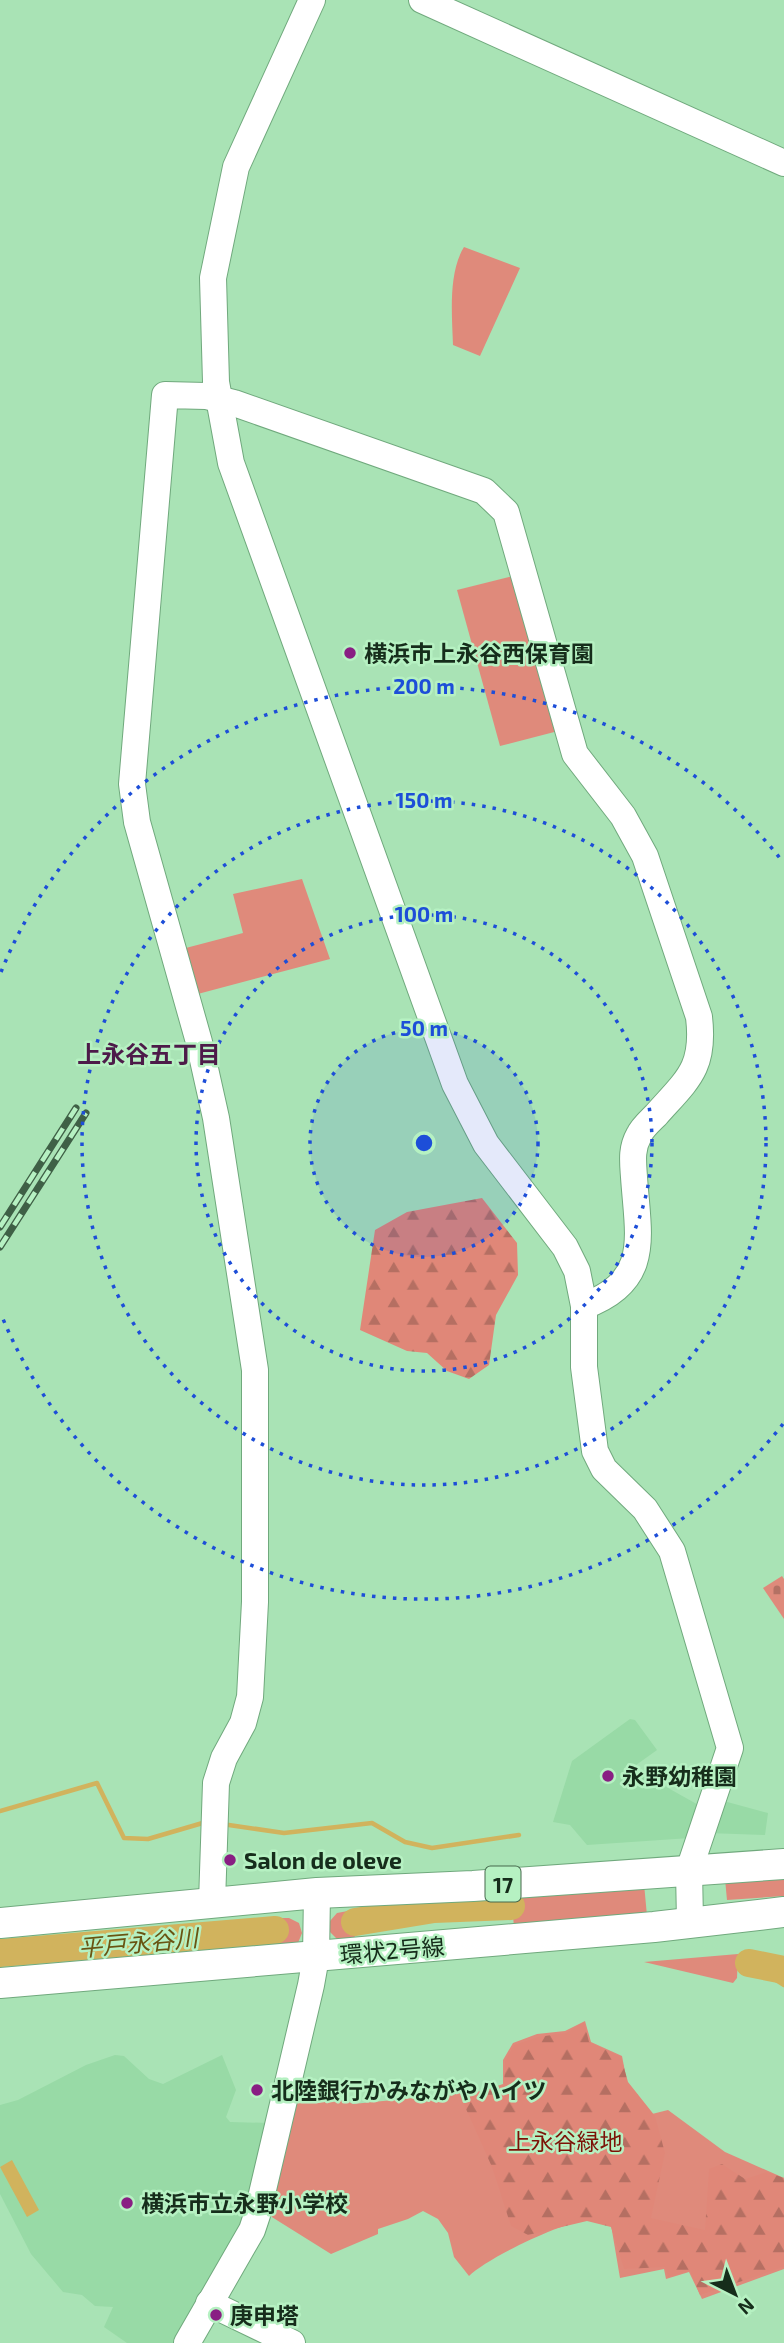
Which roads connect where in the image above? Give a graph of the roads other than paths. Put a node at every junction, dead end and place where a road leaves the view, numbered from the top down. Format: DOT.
graph roads {
  1 [pos="312,0"];
  2 [pos="422,0"];
  3 [pos="784,163"];
  4 [pos="218,398"];
  5 [pos="584,1306"];
  6 [pos="784,1864"];
  7 [pos="689,1870"];
  8 [pos="317,1893"];
  9 [pos="212,1902"];
  10 [pos="784,1912"];
  11 [pos="690,1922"];
  12 [pos="0,1923"];
  13 [pos="316,1957"];
  14 [pos="0,1983"];
  15 [pos="209,2304"];
  16 [pos="187,2343"];
  17 [pos="292,2343"];
  1 -- 4 [label="street"];
  2 -- 3 [label="street"];
  4 -- 5 [label="street"];
  4 -- 5 [label="street"];
  4 -- 9 [label="street"];
  5 -- 7 [label="street"];
  6 -- 7 [label="main road, 17"];
  7 -- 8 [label="main road, 17"];
  7 -- 11 [label="street"];
  8 -- 9 [label="main road, 17"];
  8 -- 13 [label="street"];
  9 -- 12 [label="main road, 17"];
  10 -- 11 [label="main road, 環状2号線"];
  11 -- 13 [label="main road, 環状2号線"];
  13 -- 14 [label="main road, 環状2号線"];
  13 -- 15 [label="street"];
  15 -- 16 [label="street"];
  15 -- 17 [label="street"];
}
